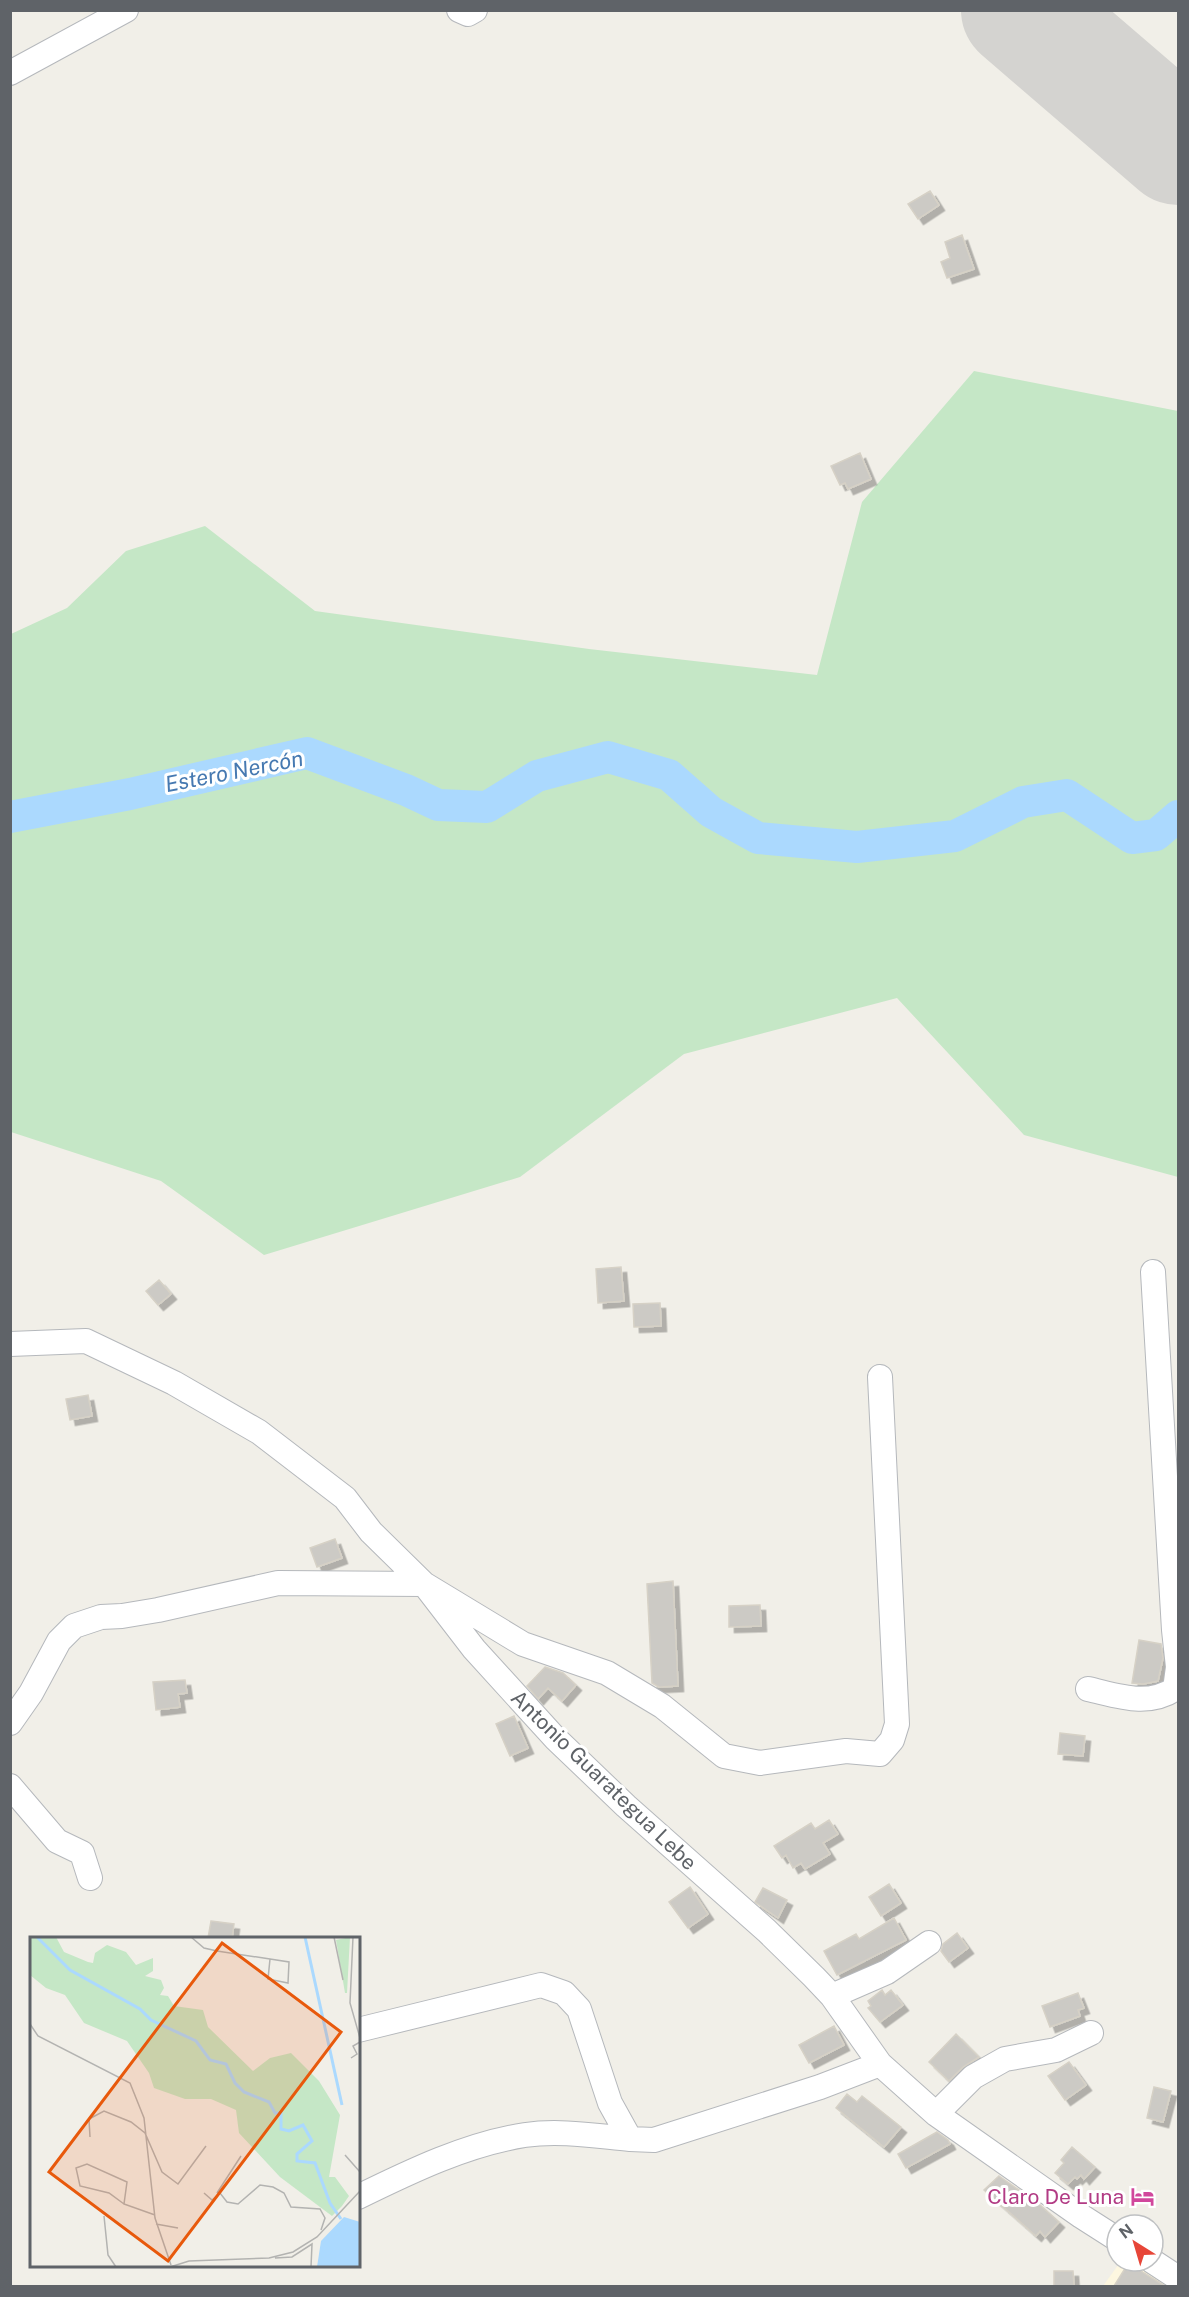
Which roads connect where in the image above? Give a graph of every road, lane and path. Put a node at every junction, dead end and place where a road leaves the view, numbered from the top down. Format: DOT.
graph roads {
  1 [pos="126,10"];
  2 [pos="459,10"];
  3 [pos="475,10"];
  4 [pos="10,73"];
  5 [pos="1153,1272"];
  6 [pos="10,1344"];
  7 [pos="880,1377"];
  8 [pos="424,1584"];
  9 [pos="1176,1628"];
  10 [pos="1088,1689"];
  11 [pos="10,1723"];
  12 [pos="10,1786"];
  13 [pos="90,1878"];
  14 [pos="929,1943"];
  15 [pos="832,1996"];
  16 [pos="360,2030"];
  17 [pos="1091,2033"];
  18 [pos="880,2064"];
  19 [pos="936,2114"];
  20 [pos="630,2139"];
  21 [pos="360,2196"];
  22 [pos="1105,2231"];
  23 [pos="1165,2269"];
  24 [pos="1179,2278"];
  1 -- 4 [label="street"];
  2 -- 3 [label="street"];
  5 -- 9 [label="street"];
  6 -- 8 [label="street, Antonio Guarategua Lebe"];
  7 -- 8 [label="street"];
  8 -- 11 [label="street"];
  8 -- 15 [label="street, Antonio Guarategua Lebe"];
  9 -- 10 [label="street"];
  12 -- 13 [label="street"];
  14 -- 15 [label="street"];
  15 -- 18 [label="street, Antonio Guarategua Lebe"];
  16 -- 20 [label="street"];
  17 -- 19 [label="street"];
  18 -- 19 [label="street, Antonio Guarategua Lebe"];
  18 -- 20 [label="street"];
  19 -- 22 [label="street, Antonio Guarategua Lebe"];
  20 -- 21 [label="street"];
  23 -- 24 [label="street"];
}
